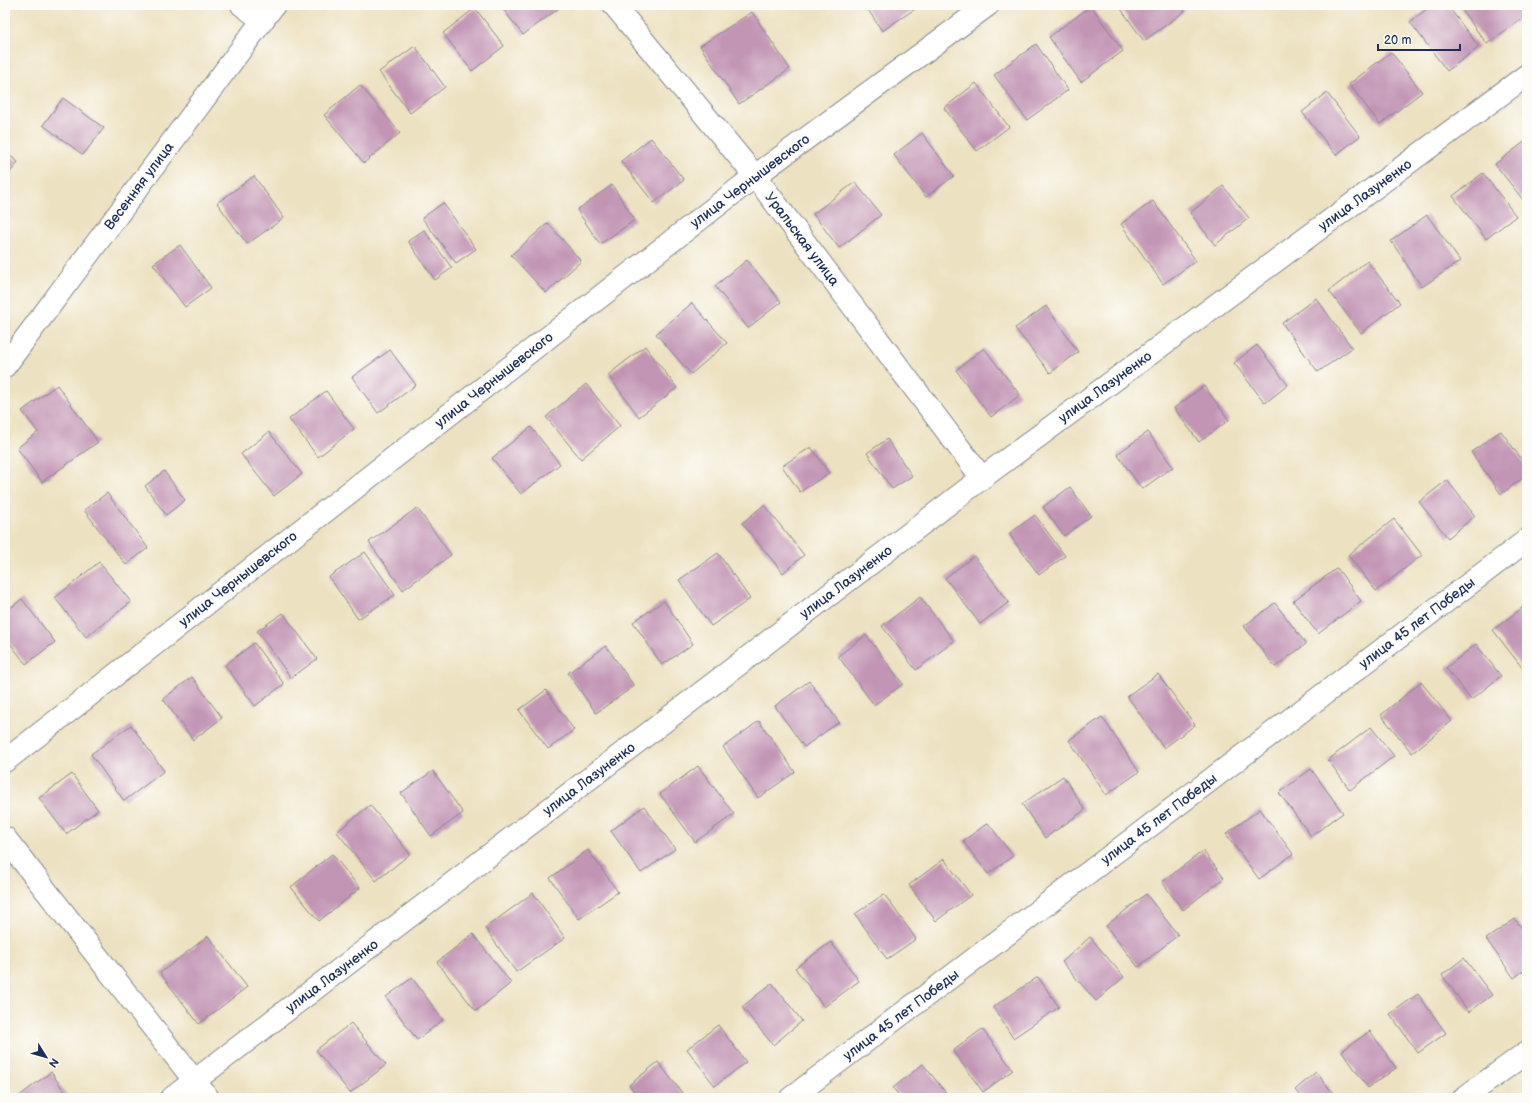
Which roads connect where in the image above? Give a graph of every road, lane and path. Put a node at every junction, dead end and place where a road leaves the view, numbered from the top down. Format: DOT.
graph roads {
  1 [pos="242,5"];
  2 [pos="614,5"];
  3 [pos="988,5"];
  4 [pos="268,13"];
  5 [pos="1527,75"];
  6 [pos="755,176"];
  7 [pos="5,366"];
  8 [pos="982,478"];
  9 [pos="1527,540"];
  10 [pos="5,761"];
  11 [pos="5,838"];
  12 [pos="1527,1052"];
  13 [pos="195,1081"];
  14 [pos="172,1098"];
  15 [pos="208,1098"];
  16 [pos="791,1098"];
  17 [pos="1464,1098"];
  1 -- 4 [label="street"];
  2 -- 6 [label="street, Уральская улица"];
  3 -- 6 [label="street, улица Чернышевского"];
  4 -- 7 [label="street, Весенняя улица"];
  5 -- 8 [label="street, улица Лазуненко"];
  6 -- 8 [label="street, Уральская улица"];
  6 -- 10 [label="street, улица Чернышевского"];
  8 -- 13 [label="street, улица Лазуненко"];
  9 -- 16 [label="street, улица 45 лет Победы"];
  11 -- 13 [label="street"];
  12 -- 17 [label="street"];
  13 -- 14 [label="street, улица Лазуненко"];
  13 -- 15 [label="street"];
}
